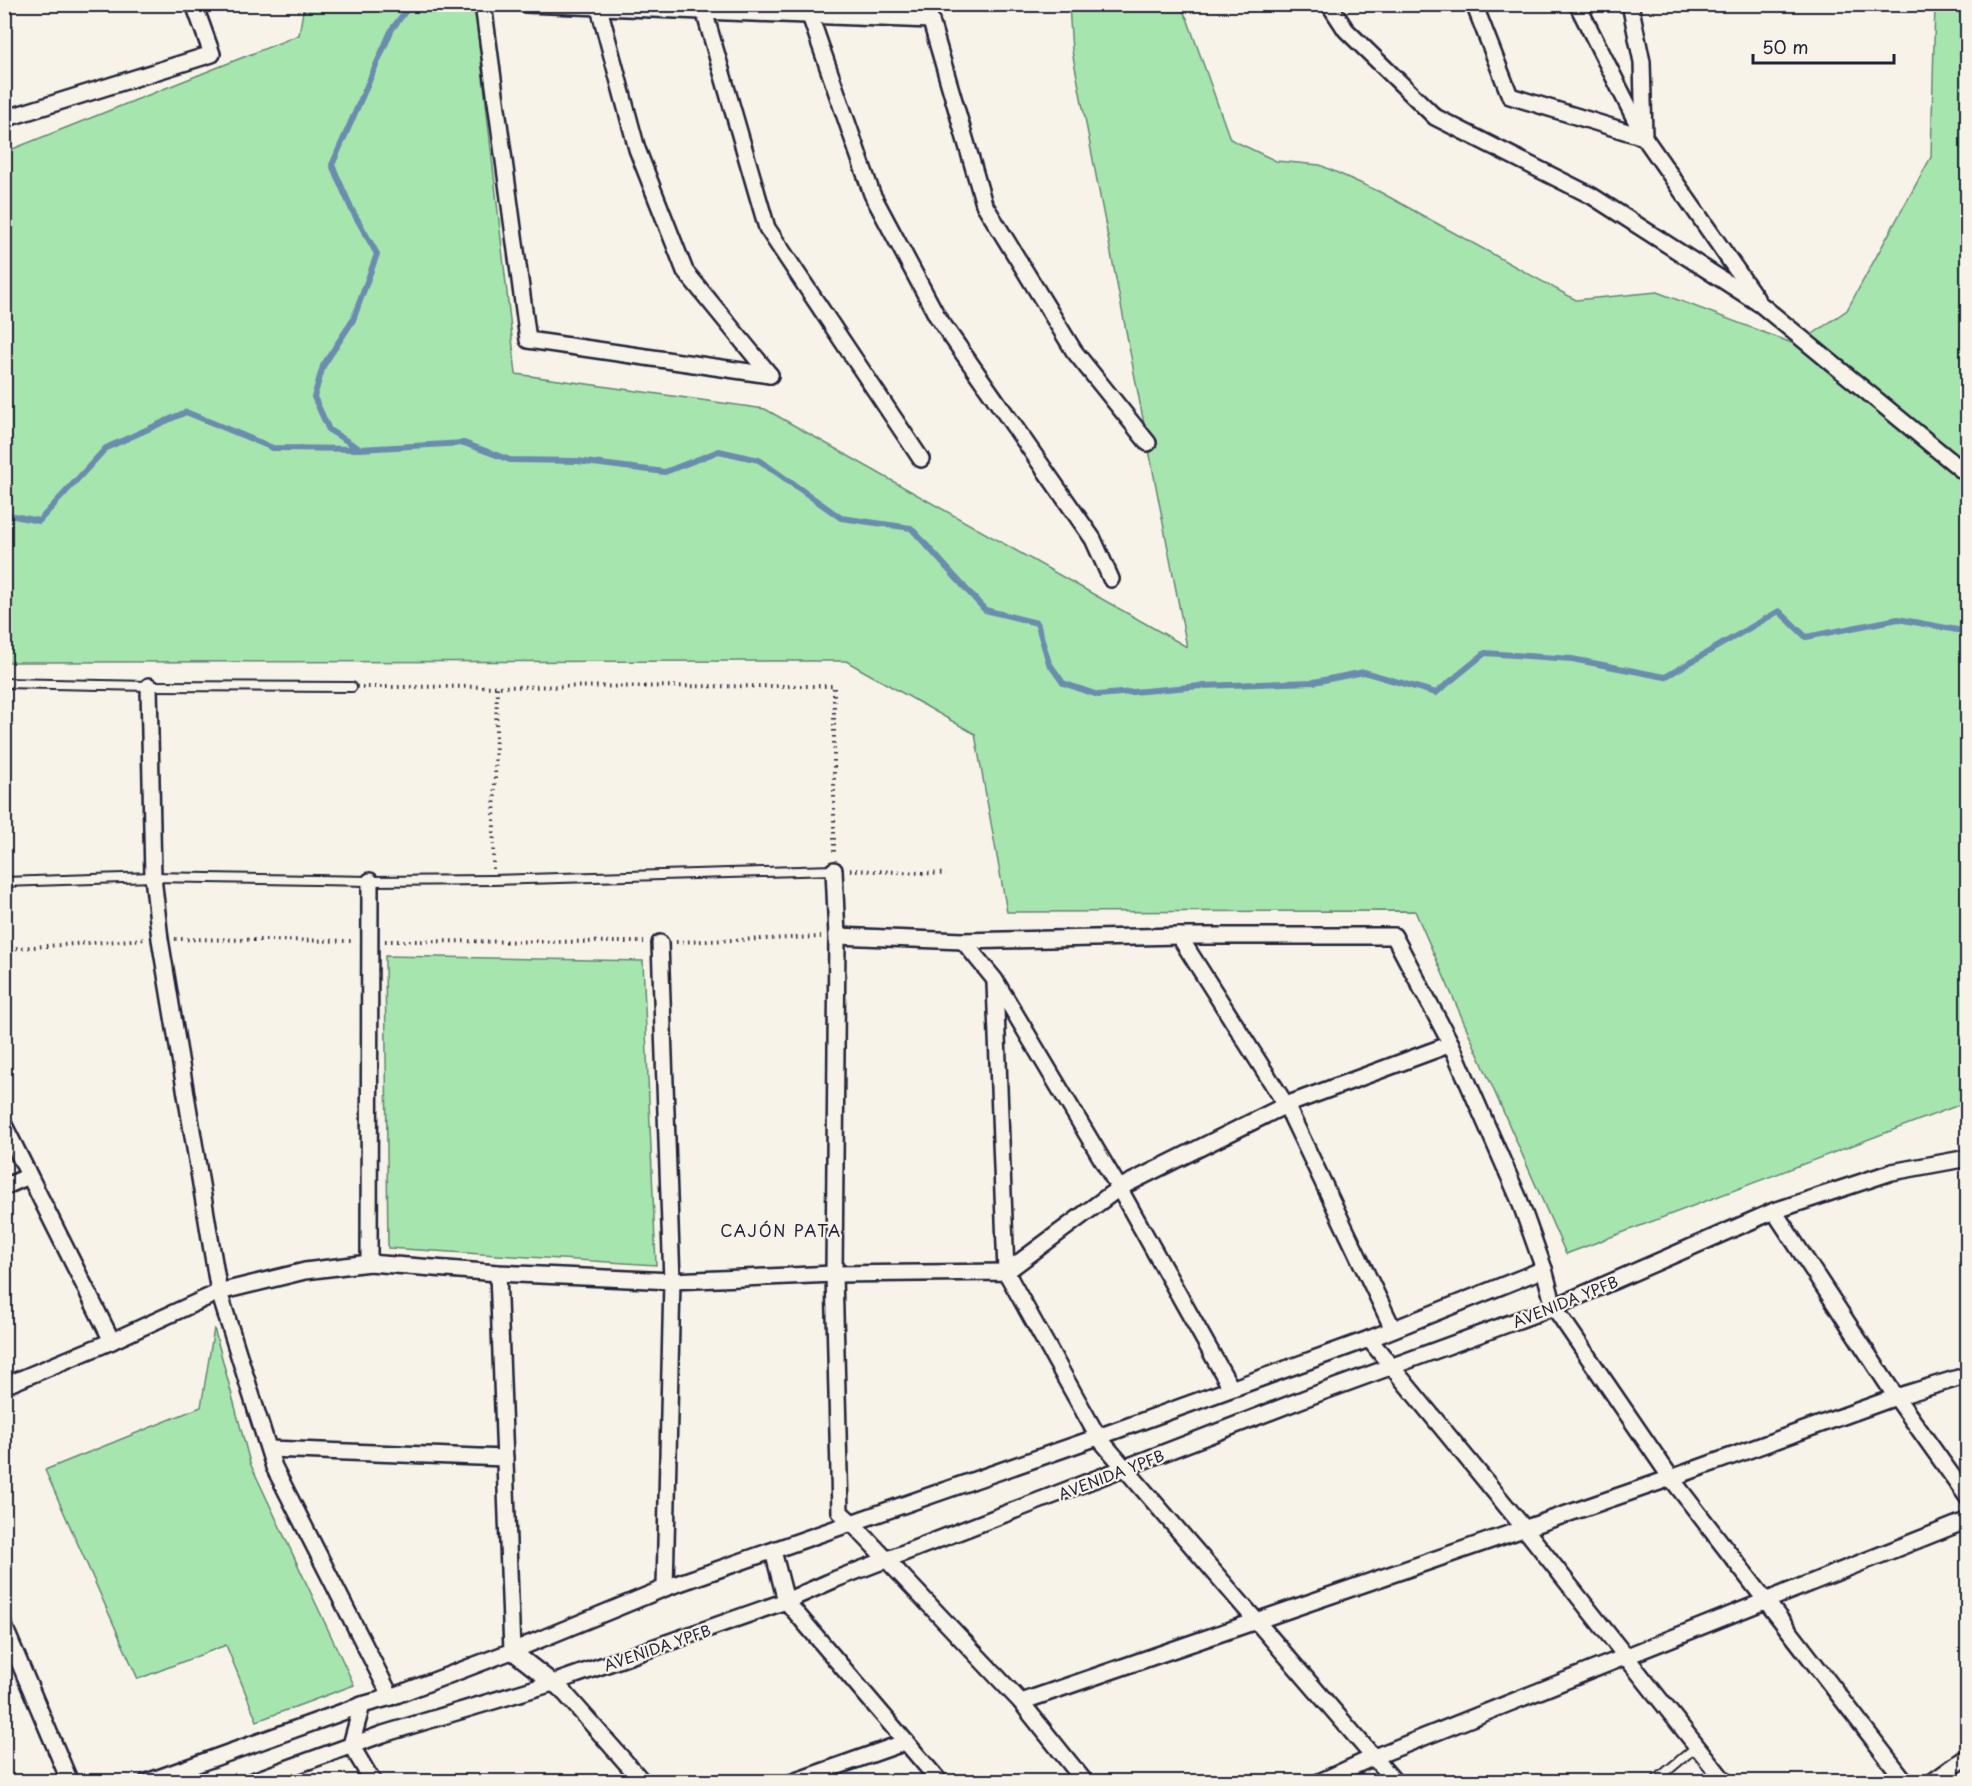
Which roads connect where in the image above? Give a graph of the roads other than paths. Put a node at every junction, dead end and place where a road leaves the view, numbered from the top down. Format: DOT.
graph roads {
  1 [pos="194,4"];
  2 [pos="483,4"];
  3 [pos="525,4"];
  4 [pos="926,4"];
  5 [pos="1329,4"];
  6 [pos="1345,4"];
  7 [pos="1474,4"];
  8 [pos="1577,4"];
  9 [pos="1630,4"];
  10 [pos="598,6"];
  11 [pos="703,8"];
  12 [pos="808,10"];
  13 [pos="931,20"];
  14 [pos="1346,30"];
  15 [pos="4,119"];
  16 [pos="1644,137"];
  17 [pos="1760,304"];
  18 [pos="1148,443"];
  19 [pos="921,459"];
  20 [pos="1968,475"];
  21 [pos="1112,579"];
  22 [pos="4,683"];
  23 [pos="149,686"];
  24 [pos="352,687"];
  25 [pos="834,870"];
  26 [pos="153,877"];
  27 [pos="370,881"];
  28 [pos="4,882"];
  29 [pos="837,936"];
  30 [pos="1179,936"];
  31 [pos="963,941"];
  32 [pos="660,943"];
  33 [pos="995,980"];
  34 [pos="1450,1044"];
  35 [pos="1286,1105"];
  36 [pos="4,1125"];
  37 [pos="1968,1158"];
  38 [pos="29,1176"];
  39 [pos="4,1187"];
  40 [pos="1119,1188"];
  41 [pos="1774,1210"];
  42 [pos="369,1263"];
  43 [pos="1544,1269"];
  44 [pos="1006,1272"];
  45 [pos="498,1273"];
  46 [pos="834,1274"];
  47 [pos="672,1281"];
  48 [pos="219,1292"];
  49 [pos="1554,1307"];
  50 [pos="1393,1329"];
  51 [pos="1368,1340"];
  52 [pos="112,1341"];
  53 [pos="1392,1367"];
  54 [pos="1968,1376"];
  55 [pos="4,1386"];
  56 [pos="1232,1388"];
  57 [pos="1896,1397"];
  58 [pos="1098,1437"];
  59 [pos="268,1449"];
  60 [pos="505,1458"];
  61 [pos="1125,1468"];
  62 [pos="1671,1478"];
  63 [pos="1968,1498"];
  64 [pos="1968,1520"];
  65 [pos="852,1523"];
  66 [pos="1525,1528"];
  67 [pos="773,1551"];
  68 [pos="887,1560"];
  69 [pos="665,1588"];
  70 [pos="786,1601"];
  71 [pos="1767,1602"];
  72 [pos="1257,1622"];
  73 [pos="4,1626"];
  74 [pos="512,1650"];
  75 [pos="1628,1656"];
  76 [pos="553,1683"];
  77 [pos="391,1697"];
  78 [pos="1021,1702"];
  79 [pos="362,1705"];
  80 [pos="906,1742"];
  81 [pos="351,1745"];
  82 [pos="1697,1746"];
  83 [pos="1968,1756"];
  84 [pos="1374,1757"];
  85 [pos="69,1782"];
  86 [pos="147,1782"];
  87 [pos="250,1782"];
  88 [pos="373,1782"];
  89 [pos="643,1782"];
  90 [pos="793,1782"];
  91 [pos="940,1782"];
  92 [pos="1085,1782"];
  93 [pos="1319,1782"];
  94 [pos="1395,1782"];
  95 [pos="1654,1782"];
  96 [pos="1725,1782"];
  97 [pos="1906,1782"];
  98 [pos="1932,1782"];
  1 -- 15 [label="street"];
  2 -- 10 [label="street"];
  3 -- 10 [label="street"];
  4 -- 13 [label="street"];
  5 -- 14 [label="street"];
  6 -- 14 [label="street"];
  7 -- 16 [label="street"];
  8 -- 16 [label="street"];
  9 -- 16 [label="street"];
  10 -- 11 [label="street"];
  11 -- 12 [label="street"];
  11 -- 19 [label="street"];
  12 -- 13 [label="street"];
  12 -- 21 [label="street"];
  13 -- 18 [label="street"];
  14 -- 17 [label="street"];
  16 -- 17 [label="street"];
  17 -- 20 [label="street"];
  22 -- 23 [label="lane"];
  23 -- 24 [label="lane"];
  23 -- 26 [label="street"];
  25 -- 27 [label="lane"];
  25 -- 29 [label="street"];
  26 -- 27 [label="lane"];
  26 -- 28 [label="lane"];
  26 -- 48 [label="street"];
  27 -- 42 [label="street"];
  29 -- 31 [label="street"];
  29 -- 46 [label="street"];
  30 -- 31 [label="street"];
  30 -- 34 [label="street"];
  30 -- 35 [label="street"];
  31 -- 33 [label="street"];
  32 -- 47 [label="street"];
  33 -- 40 [label="street"];
  33 -- 44 [label="street"];
  34 -- 35 [label="street"];
  34 -- 43 [label="street"];
  35 -- 40 [label="street"];
  35 -- 50 [label="street"];
  36 -- 38 [label="street"];
  37 -- 41 [label="street, AVENIDA YPFB"];
  38 -- 39 [label="street"];
  38 -- 52 [label="street"];
  40 -- 44 [label="street"];
  40 -- 56 [label="street"];
  41 -- 49 [label="street, AVENIDA YPFB"];
  41 -- 57 [label="street"];
  42 -- 45 [label="street"];
  42 -- 48 [label="street"];
  43 -- 49 [label="street"];
  43 -- 50 [label="street"];
  44 -- 46 [label="street"];
  44 -- 58 [label="street"];
  45 -- 47 [label="street"];
  45 -- 60 [label="street"];
  46 -- 47 [label="street"];
  46 -- 65 [label="street"];
  47 -- 69 [label="street"];
  48 -- 52 [label="street"];
  48 -- 59 [label="street"];
  49 -- 53 [label="street, AVENIDA YPFB"];
  49 -- 62 [label="street"];
  50 -- 51 [label="street"];
  51 -- 53 [label="street"];
  51 -- 56 [label="street"];
  52 -- 55 [label="street"];
  53 -- 61 [label="street, AVENIDA YPFB"];
  53 -- 66 [label="street"];
  54 -- 57 [label="street"];
  56 -- 58 [label="street"];
  57 -- 62 [label="street"];
  57 -- 63 [label="street"];
  58 -- 61 [label="street"];
  58 -- 65 [label="street"];
  59 -- 60 [label="street"];
  59 -- 77 [label="street"];
  60 -- 74 [label="street"];
  61 -- 68 [label="street, AVENIDA YPFB"];
  61 -- 72 [label="street"];
  62 -- 66 [label="street"];
  62 -- 71 [label="street"];
  64 -- 71 [label="street"];
  65 -- 67 [label="street"];
  65 -- 68 [label="street"];
  66 -- 72 [label="street"];
  66 -- 75 [label="street"];
  67 -- 69 [label="street"];
  67 -- 70 [label="street"];
  68 -- 70 [label="street, AVENIDA YPFB"];
  68 -- 78 [label="street"];
  69 -- 74 [label="street"];
  70 -- 76 [label="street, AVENIDA YPFB"];
  70 -- 80 [label="street"];
  71 -- 75 [label="street"];
  71 -- 97 [label="street"];
  72 -- 78 [label="street"];
  72 -- 84 [label="street"];
  73 -- 85 [label="street"];
  74 -- 76 [label="street"];
  74 -- 77 [label="street"];
  75 -- 82 [label="street"];
  75 -- 84 [label="street"];
  76 -- 81 [label="street, AVENIDA YPFB"];
  76 -- 89 [label="street"];
  77 -- 79 [label="street"];
  78 -- 92 [label="street"];
  79 -- 81 [label="street"];
  79 -- 86 [label="street"];
  80 -- 90 [label="street"];
  80 -- 91 [label="street"];
  81 -- 87 [label="street, AVENIDA YPFB"];
  81 -- 88 [label="street"];
  82 -- 95 [label="lane"];
  82 -- 96 [label="street"];
  83 -- 98 [label="street"];
  84 -- 93 [label="street"];
  84 -- 94 [label="street"];
}
